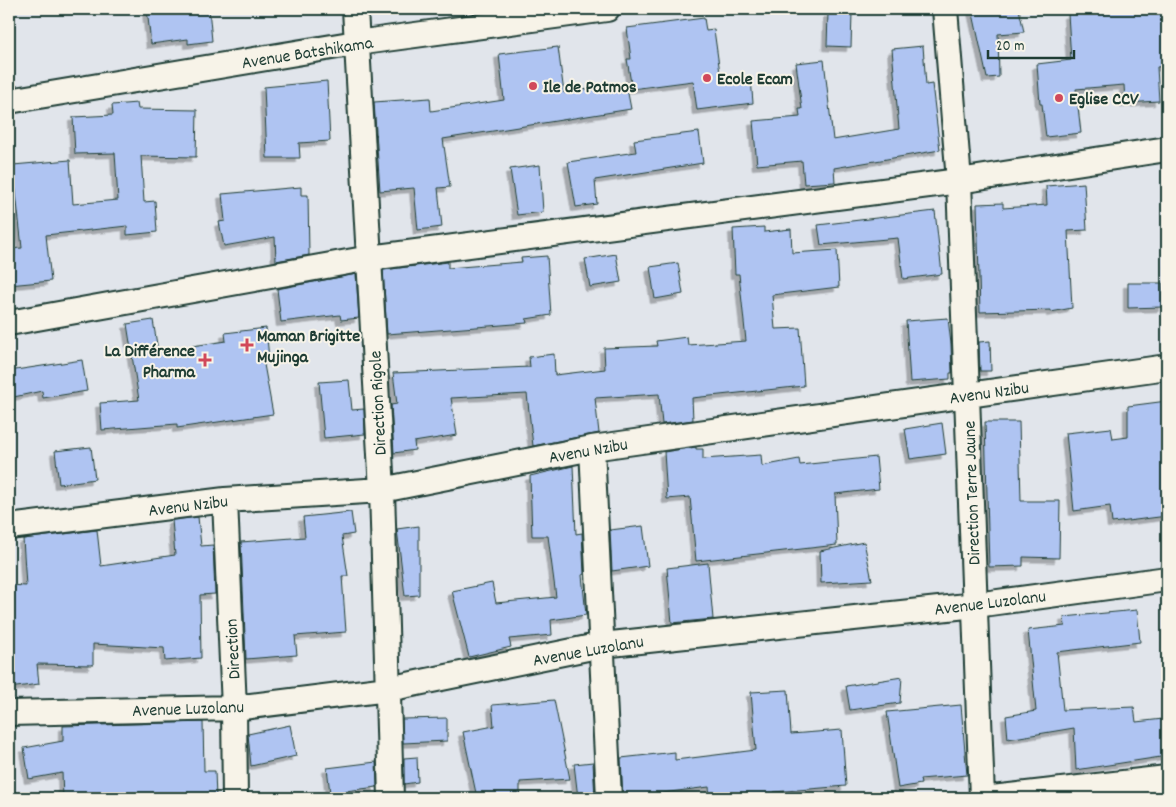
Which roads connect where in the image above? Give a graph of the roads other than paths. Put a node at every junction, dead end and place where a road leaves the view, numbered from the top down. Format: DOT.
graph roads {
  1 [pos="355,9"];
  2 [pos="607,9"];
  3 [pos="945,9"];
  4 [pos="356,43"];
  5 [pos="9,101"];
  6 [pos="1167,150"];
  7 [pos="959,181"];
  8 [pos="370,258"];
  9 [pos="9,323"];
  10 [pos="1167,367"];
  11 [pos="967,396"];
  12 [pos="592,448"];
  13 [pos="382,490"];
  14 [pos="225,500"];
  15 [pos="9,526"];
  16 [pos="1167,578"];
  17 [pos="976,605"];
  18 [pos="602,645"];
  19 [pos="388,689"];
  20 [pos="234,708"];
  21 [pos="9,713"];
  22 [pos="1167,778"];
  23 [pos="235,798"];
  24 [pos="390,798"];
  25 [pos="609,798"];
  26 [pos="982,798"];
  27 [pos="992,798"];
  1 -- 4 [label="street, Direction Rigole"];
  2 -- 4 [label="street, Avenue Batshikama"];
  3 -- 7 [label="street, Direction Terre Jaune"];
  4 -- 5 [label="street, Avenue Batshikama"];
  4 -- 8 [label="street, Direction Rigole"];
  6 -- 7 [label="street"];
  7 -- 8 [label="street"];
  7 -- 11 [label="street, Direction Terre Jaune"];
  8 -- 9 [label="street"];
  8 -- 13 [label="street, Direction Rigole"];
  10 -- 11 [label="street, Avenu Nzibu"];
  11 -- 12 [label="street, Avenu Nzibu"];
  11 -- 17 [label="street, Direction Terre Jaune"];
  12 -- 13 [label="street, Avenu Nzibu"];
  12 -- 18 [label="street"];
  13 -- 14 [label="street, Avenu Nzibu"];
  13 -- 19 [label="street, Direction Rigole"];
  14 -- 15 [label="street, Avenu Nzibu"];
  14 -- 20 [label="street, Direction"];
  16 -- 17 [label="street, Avenue Luzolanu"];
  17 -- 18 [label="street, Avenue Luzolanu"];
  17 -- 26 [label="street, Direction Terre Jaune"];
  18 -- 19 [label="street, Avenue Luzolanu"];
  18 -- 25 [label="street"];
  19 -- 20 [label="street, Avenue Luzolanu"];
  19 -- 24 [label="street, Direction Rigole"];
  20 -- 21 [label="street, Avenue Luzolanu"];
  20 -- 23 [label="street, Direction"];
  22 -- 27 [label="street"];
}
